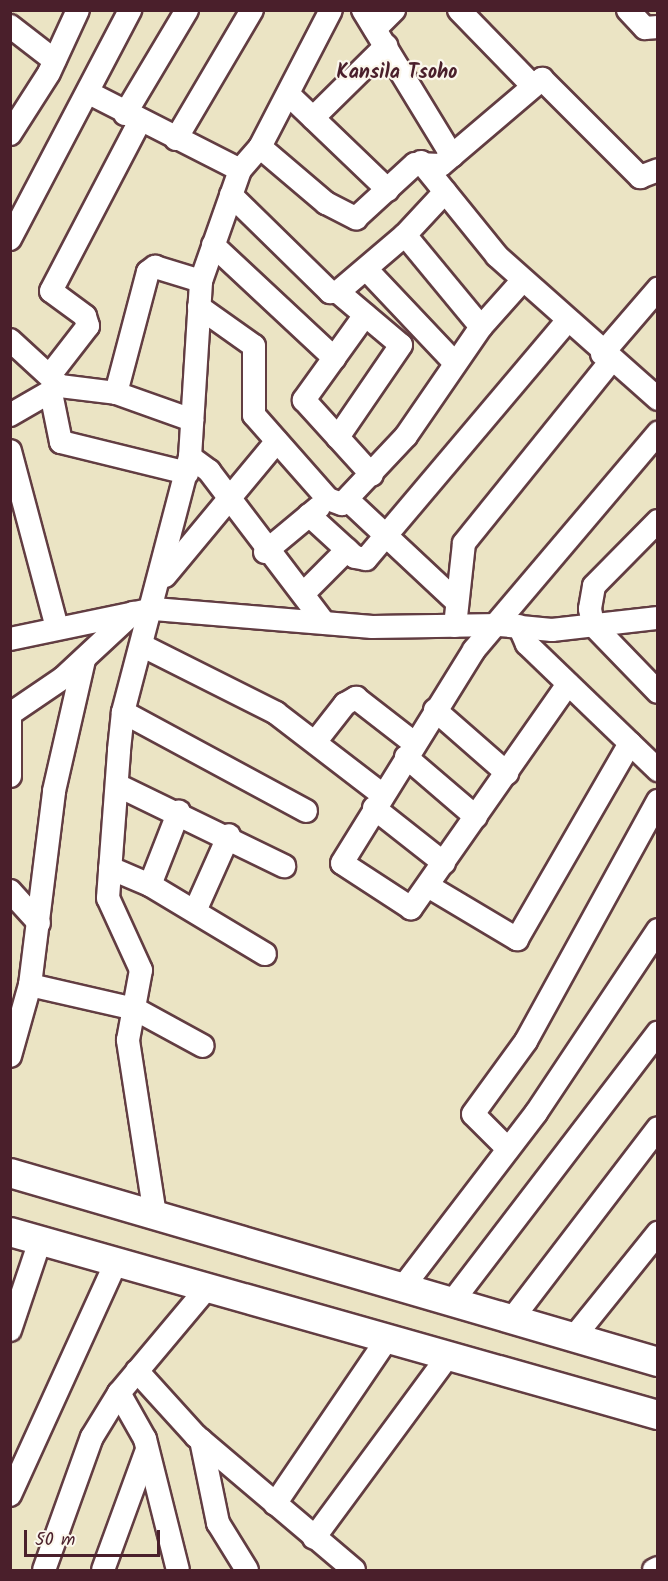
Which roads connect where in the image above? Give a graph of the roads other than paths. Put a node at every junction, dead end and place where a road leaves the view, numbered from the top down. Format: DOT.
graph roads {
  1 [pos="78,10"];
  2 [pos="130,10"];
  3 [pos="187,10"];
  4 [pos="252,10"];
  5 [pos="331,10"];
  6 [pos="394,10"];
  7 [pos="459,10"];
  8 [pos="628,10"];
  9 [pos="657,27"];
  10 [pos="375,28"];
  11 [pos="14,37"];
  12 [pos="54,60"];
  13 [pos="532,85"];
  14 [pos="91,94"];
  15 [pos="289,95"];
  16 [pos="133,117"];
  17 [pos="313,118"];
  18 [pos="10,134"];
  19 [pos="176,139"];
  20 [pos="260,147"];
  21 [pos="452,156"];
  22 [pos="421,162"];
  23 [pos="240,170"];
  24 [pos="657,170"];
  25 [pos="388,190"];
  26 [pos="445,192"];
  27 [pos="231,195"];
  28 [pos="405,235"];
  29 [pos="10,239"];
  30 [pos="213,245"];
  31 [pos="367,270"];
  32 [pos="522,280"];
  33 [pos="201,281"];
  34 [pos="657,289"];
  35 [pos="338,292"];
  36 [pos="199,308"];
  37 [pos="365,315"];
  38 [pos="566,322"];
  39 [pos="481,327"];
  40 [pos="10,340"];
  41 [pos="334,358"];
  42 [pos="606,358"];
  43 [pos="455,363"];
  44 [pos="54,385"];
  45 [pos="116,393"];
  46 [pos="657,399"];
  47 [pos="10,416"];
  48 [pos="192,420"];
  49 [pos="657,433"];
  50 [pos="338,437"];
  51 [pos="278,441"];
  52 [pos="10,451"];
  53 [pos="188,465"];
  54 [pos="372,475"];
  55 [pos="227,497"];
  56 [pos="338,500"];
  57 [pos="309,515"];
  58 [pos="657,522"];
  59 [pos="385,536"];
  60 [pos="347,550"];
  61 [pos="265,552"];
  62 [pos="161,579"];
  63 [pos="304,593"];
  64 [pos="456,600"];
  65 [pos="143,611"];
  66 [pos="657,618"];
  67 [pos="322,620"];
  68 [pos="510,625"];
  69 [pos="593,625"];
  70 [pos="455,626"];
  71 [pos="57,628"];
  72 [pos="10,639"];
  73 [pos="143,646"];
  74 [pos="84,660"];
  75 [pos="568,684"];
  76 [pos="657,692"];
  77 [pos="13,709"];
  78 [pos="435,710"];
  79 [pos="123,712"];
  80 [pos="316,741"];
  81 [pos="630,743"];
  82 [pos="410,750"];
  83 [pos="657,770"];
  84 [pos="507,773"];
  85 [pos="10,776"];
  86 [pos="117,785"];
  87 [pos="657,801"];
  88 [pos="379,802"];
  89 [pos="306,811"];
  90 [pos="179,812"];
  91 [pos="476,817"];
  92 [pos="229,835"];
  93 [pos="444,863"];
  94 [pos="284,866"];
  95 [pos="110,868"];
  96 [pos="150,885"];
  97 [pos="428,886"];
  98 [pos="11,891"];
  99 [pos="195,911"];
  100 [pos="39,923"];
  101 [pos="657,930"];
  102 [pos="266,954"];
  103 [pos="30,985"];
  104 [pos="135,1008"];
  105 [pos="657,1033"];
  106 [pos="203,1046"];
  107 [pos="10,1056"];
  108 [pos="657,1128"];
  109 [pos="508,1149"];
  110 [pos="10,1173"];
  111 [pos="155,1215"];
  112 [pos="10,1232"];
  113 [pos="656,1238"];
  114 [pos="40,1241"];
  115 [pos="116,1262"];
  116 [pos="403,1287"];
  117 [pos="207,1288"];
  118 [pos="452,1302"];
  119 [pos="512,1319"];
  120 [pos="10,1330"];
  121 [pos="574,1337"];
  122 [pos="387,1339"];
  123 [pos="448,1356"];
  124 [pos="657,1362"];
  125 [pos="137,1371"];
  126 [pos="119,1393"];
  127 [pos="657,1415"];
  128 [pos="201,1440"];
  129 [pos="147,1450"];
  130 [pos="10,1495"];
  131 [pos="275,1503"];
  132 [pos="315,1538"];
  133 [pos="171,1566"];
  134 [pos="338,1566"];
  135 [pos="44,1570"];
  136 [pos="104,1570"];
  137 [pos="247,1570"];
  1 -- 12 [label="street"];
  2 -- 14 [label="street"];
  3 -- 16 [label="street"];
  4 -- 19 [label="street"];
  5 -- 15 [label="street"];
  6 -- 10 [label="street"];
  7 -- 13 [label="street"];
  8 -- 9 [label="street"];
  10 -- 17 [label="street"];
  10 -- 21 [label="street"];
  11 -- 12 [label="street"];
  12 -- 18 [label="street"];
  13 -- 21 [label="street"];
  13 -- 24 [label="street"];
  14 -- 16 [label="street"];
  14 -- 29 [label="street"];
  15 -- 17 [label="street"];
  15 -- 20 [label="street"];
  16 -- 19 [label="street"];
  16 -- 44 [label="street"];
  17 -- 25 [label="street"];
  19 -- 23 [label="street"];
  20 -- 23 [label="street"];
  20 -- 25 [label="street"];
  21 -- 22 [label="street"];
  22 -- 25 [label="street"];
  22 -- 26 [label="street"];
  23 -- 27 [label="street"];
  26 -- 28 [label="street"];
  26 -- 32 [label="street"];
  27 -- 30 [label="street"];
  27 -- 35 [label="street"];
  28 -- 31 [label="street"];
  28 -- 39 [label="street"];
  30 -- 33 [label="street"];
  30 -- 41 [label="street"];
  31 -- 35 [label="street"];
  31 -- 43 [label="street"];
  32 -- 38 [label="street"];
  32 -- 39 [label="street"];
  33 -- 36 [label="street"];
  33 -- 45 [label="street"];
  34 -- 42 [label="street"];
  35 -- 37 [label="street"];
  36 -- 48 [label="street"];
  36 -- 51 [label="street"];
  37 -- 41 [label="street"];
  37 -- 50 [label="street"];
  38 -- 42 [label="street"];
  38 -- 59 [label="street"];
  39 -- 43 [label="street"];
  40 -- 44 [label="street"];
  41 -- 50 [label="street"];
  42 -- 46 [label="street"];
  42 -- 64 [label="street"];
  43 -- 54 [label="street"];
  44 -- 45 [label="street"];
  44 -- 47 [label="street"];
  44 -- 53 [label="street"];
  45 -- 48 [label="street"];
  48 -- 53 [label="street"];
  49 -- 68 [label="street"];
  50 -- 54 [label="street"];
  51 -- 55 [label="street"];
  51 -- 56 [label="street"];
  52 -- 71 [label="street"];
  53 -- 55 [label="street"];
  53 -- 62 [label="street"];
  54 -- 56 [label="street"];
  55 -- 61 [label="street"];
  55 -- 62 [label="street"];
  56 -- 57 [label="street"];
  56 -- 59 [label="street"];
  57 -- 60 [label="street"];
  57 -- 61 [label="street"];
  58 -- 69 [label="street"];
  59 -- 60 [label="street"];
  59 -- 64 [label="street"];
  60 -- 63 [label="street"];
  61 -- 63 [label="street"];
  62 -- 65 [label="street"];
  63 -- 67 [label="street"];
  64 -- 70 [label="street"];
  65 -- 67 [label="street"];
  65 -- 71 [label="street"];
  65 -- 73 [label="street"];
  65 -- 74 [label="street"];
  66 -- 69 [label="street"];
  67 -- 70 [label="street"];
  68 -- 69 [label="street"];
  68 -- 70 [label="street"];
  68 -- 75 [label="street"];
  68 -- 78 [label="street"];
  69 -- 76 [label="street"];
  71 -- 72 [label="street"];
  73 -- 79 [label="street"];
  73 -- 80 [label="street"];
  74 -- 77 [label="street"];
  74 -- 100 [label="street"];
  75 -- 81 [label="street"];
  75 -- 84 [label="street"];
  77 -- 85 [label="street"];
  78 -- 82 [label="street"];
  78 -- 84 [label="street"];
  79 -- 86 [label="street"];
  79 -- 89 [label="street"];
  80 -- 82 [label="street"];
  80 -- 88 [label="street"];
  81 -- 83 [label="street"];
  81 -- 97 [label="street"];
  82 -- 88 [label="street"];
  82 -- 91 [label="street"];
  84 -- 91 [label="street"];
  86 -- 90 [label="street"];
  86 -- 95 [label="street"];
  87 -- 109 [label="street"];
  88 -- 93 [label="street"];
  88 -- 97 [label="street"];
  90 -- 92 [label="street"];
  90 -- 96 [label="street"];
  91 -- 93 [label="street"];
  92 -- 94 [label="street"];
  92 -- 99 [label="street"];
  93 -- 97 [label="street"];
  95 -- 96 [label="street"];
  95 -- 104 [label="street"];
  96 -- 99 [label="street"];
  98 -- 100 [label="street"];
  99 -- 102 [label="street"];
  100 -- 103 [label="street"];
  101 -- 109 [label="street"];
  103 -- 104 [label="street"];
  103 -- 107 [label="street"];
  104 -- 106 [label="street"];
  104 -- 111 [label="street"];
  105 -- 118 [label="street"];
  108 -- 119 [label="street"];
  109 -- 116 [label="street"];
  110 -- 111 [label="main road"];
  111 -- 116 [label="main road"];
  112 -- 114 [label="main road"];
  113 -- 121 [label="street"];
  114 -- 115 [label="main road"];
  114 -- 120 [label="street"];
  115 -- 117 [label="main road"];
  115 -- 130 [label="street"];
  116 -- 118 [label="main road"];
  117 -- 122 [label="main road"];
  117 -- 125 [label="street"];
  118 -- 119 [label="main road"];
  119 -- 121 [label="main road"];
  121 -- 124 [label="main road"];
  122 -- 123 [label="main road"];
  122 -- 131 [label="street"];
  123 -- 127 [label="main road"];
  123 -- 132 [label="street"];
  125 -- 126 [label="street"];
  125 -- 128 [label="street"];
  126 -- 129 [label="street"];
  126 -- 135 [label="street"];
  128 -- 131 [label="street"];
  128 -- 137 [label="street"];
  129 -- 133 [label="street"];
  129 -- 136 [label="street"];
  131 -- 132 [label="street"];
  132 -- 134 [label="street"];
}
